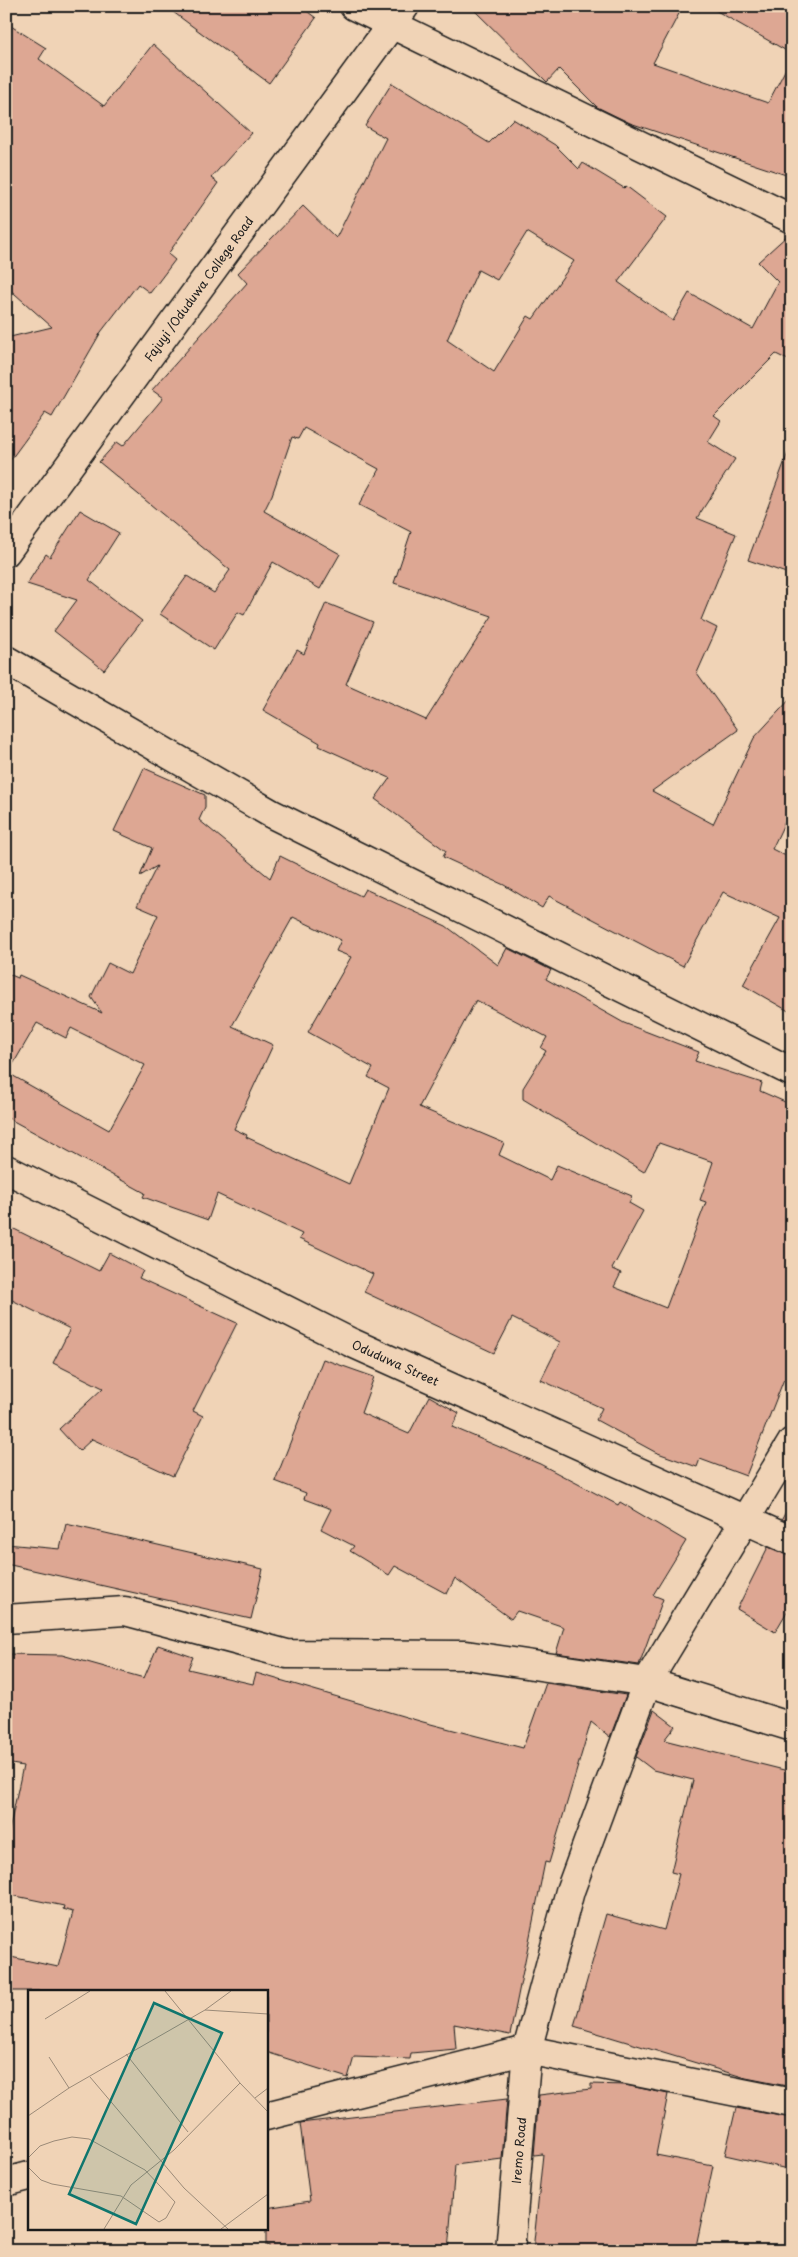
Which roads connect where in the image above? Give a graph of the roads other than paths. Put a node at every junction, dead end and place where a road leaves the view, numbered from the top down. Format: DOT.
graph roads {
  1 [pos="354,6"];
  2 [pos="398,16"];
  3 [pos="792,219"];
  4 [pos="6,552"];
  5 [pos="6,660"];
  6 [pos="792,1072"];
  7 [pos="6,1169"];
  8 [pos="792,1442"];
  9 [pos="746,1519"];
  10 [pos="792,1541"];
  11 [pos="6,1619"];
  12 [pos="647,1682"];
  13 [pos="792,1727"];
  14 [pos="527,2050"];
  15 [pos="792,2103"];
  16 [pos="268,2115"];
  17 [pos="28,2176"];
  18 [pos="6,2182"];
  19 [pos="510,2251"];
  1 -- 2 [label="street"];
  2 -- 3 [label="street"];
  2 -- 4 [label="street, Fajuyi /Oduduwa College Road"];
  5 -- 6 [label="street"];
  7 -- 9 [label="street, Oduduwa Street"];
  8 -- 9 [label="street, Iremo Road"];
  9 -- 10 [label="street, Oduduwa Street"];
  9 -- 12 [label="street, Iremo Road"];
  11 -- 12 [label="street"];
  12 -- 13 [label="street"];
  12 -- 14 [label="street, Iremo Road"];
  14 -- 15 [label="street"];
  14 -- 16 [label="street"];
  14 -- 19 [label="street, Iremo Road"];
  17 -- 18 [label="street"];
}
